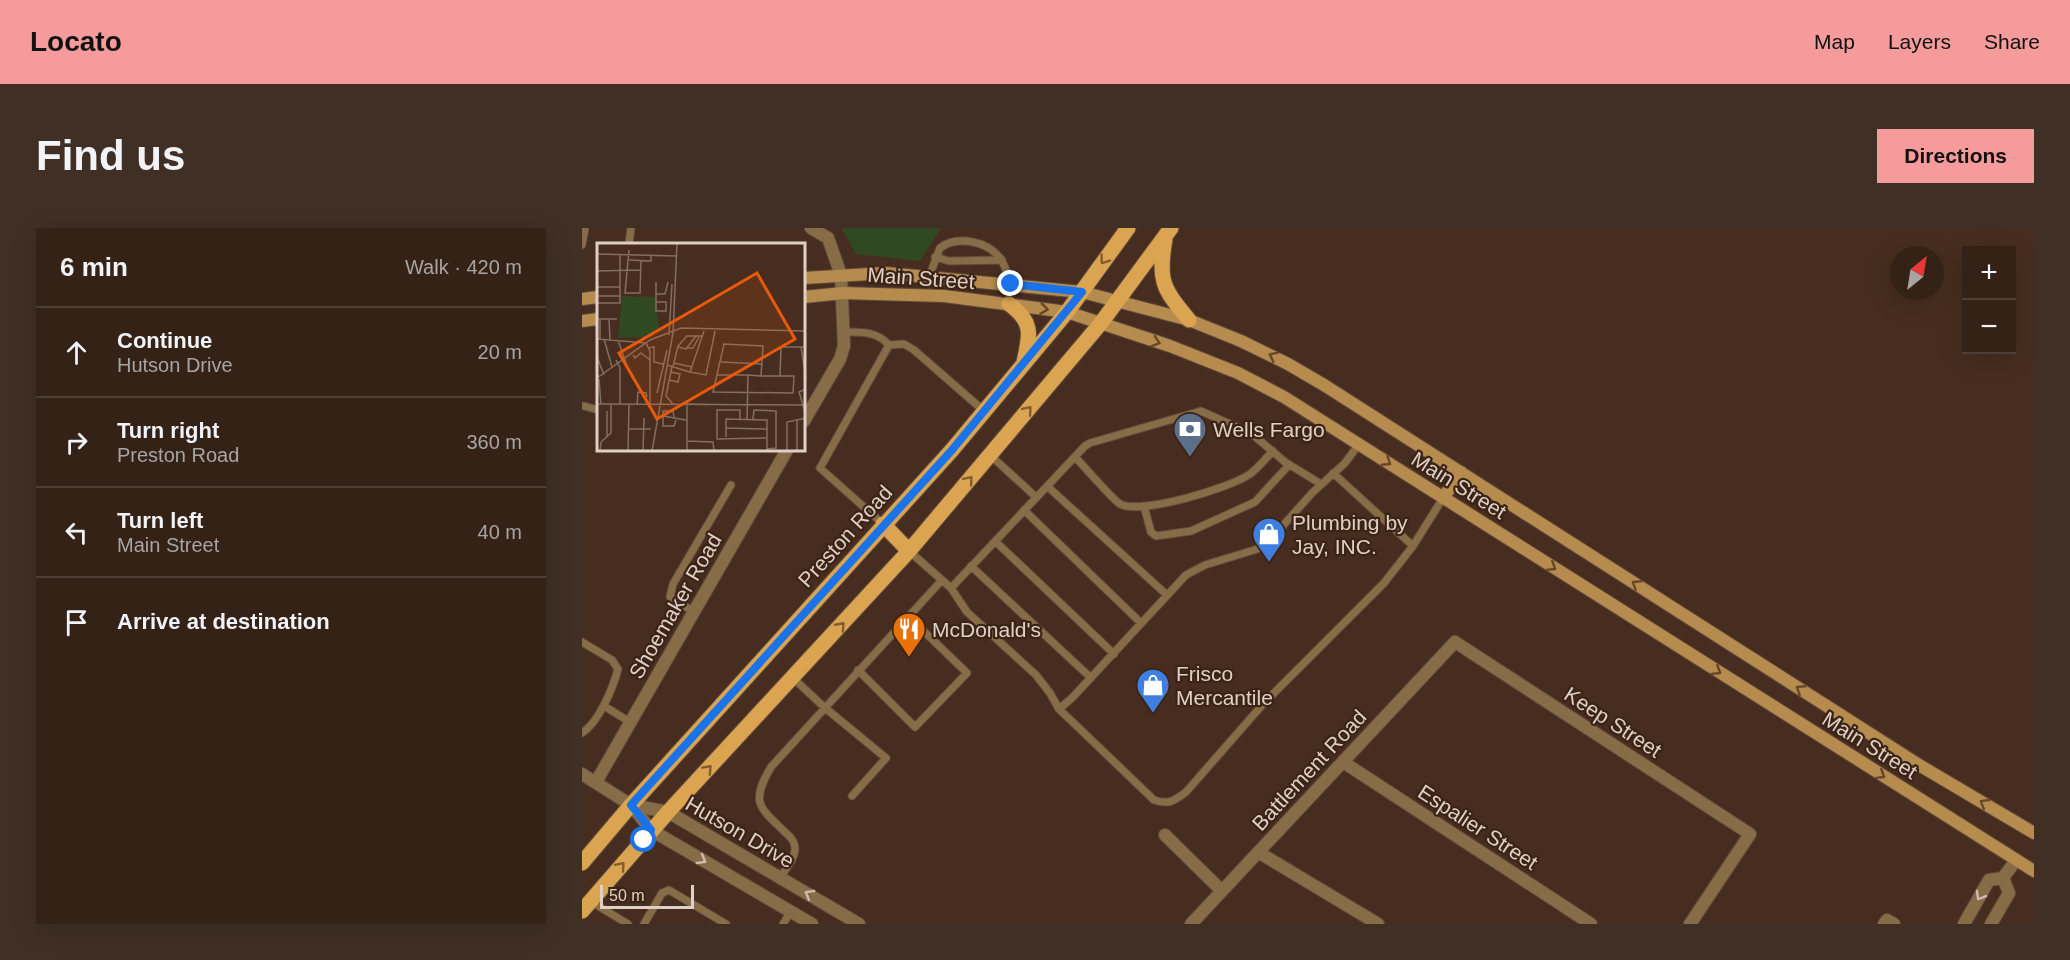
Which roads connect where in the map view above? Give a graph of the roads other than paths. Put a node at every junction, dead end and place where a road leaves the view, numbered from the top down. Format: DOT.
graph roads {
  1 [pos="585,228"];
  2 [pos="631,228"];
  3 [pos="811,228"];
  4 [pos="1128,228"];
  5 [pos="1168,232"];
  6 [pos="629,243"];
  7 [pos="582,245"];
  8 [pos="935,257"];
  9 [pos="1002,260"];
  10 [pos="841,275"];
  11 [pos="929,277"];
  12 [pos="806,278"];
  13 [pos="1011,284"];
  14 [pos="1082,292"];
  15 [pos="843,293"];
  16 [pos="597,297"];
  17 [pos="806,297"];
  18 [pos="582,299"];
  19 [pos="1117,300"];
  20 [pos="1009,304"];
  21 [pos="1067,312"];
  22 [pos="597,319"];
  23 [pos="1189,320"];
  24 [pos="582,321"];
  25 [pos="1101,323"];
  26 [pos="843,332"];
  27 [pos="889,345"];
  28 [pos="1023,365"];
  29 [pos="584,406"];
  30 [pos="597,410"];
  31 [pos="984,411"];
  32 [pos="806,418"];
  33 [pos="1359,444"];
  34 [pos="1273,451"];
  35 [pos="786,452"];
  36 [pos="990,455"];
  37 [pos="1075,457"];
  38 [pos="1289,465"];
  39 [pos="1461,472"];
  40 [pos="1334,473"];
  41 [pos="1321,484"];
  42 [pos="731,485"];
  43 [pos="1047,486"];
  44 [pos="1036,497"];
  45 [pos="1443,498"];
  46 [pos="1143,506"];
  47 [pos="1024,510"];
  48 [pos="883,524"];
  49 [pos="995,541"];
  50 [pos="1413,546"];
  51 [pos="909,550"];
  52 [pos="971,566"];
  53 [pos="942,580"];
  54 [pos="951,588"];
  55 [pos="1167,595"];
  56 [pos="694,612"];
  57 [pos="908,616"];
  58 [pos="1141,623"];
  59 [pos="582,642"];
  60 [pos="1455,642"];
  61 [pos="1114,654"];
  62 [pos="858,670"];
  63 [pos="793,678"];
  64 [pos="1091,678"];
  65 [pos="604,706"];
  66 [pos="824,707"];
  67 [pos="1059,709"];
  68 [pos="630,722"];
  69 [pos="582,733"];
  70 [pos="1343,762"];
  71 [pos="582,774"];
  72 [pos="596,782"];
  73 [pos="852,796"];
  74 [pos="631,805"];
  75 [pos="668,812"];
  76 [pos="651,830"];
  77 [pos="2034,833"];
  78 [pos="1165,835"];
  79 [pos="1258,852"];
  80 [pos="2016,860"];
  81 [pos="582,863"];
  82 [pos="2034,871"];
  83 [pos="780,878"];
  84 [pos="2003,878"];
  85 [pos="1222,891"];
  86 [pos="586,906"];
  87 [pos="790,911"];
  88 [pos="628,924"];
  89 [pos="644,924"];
  90 [pos="726,924"];
  91 [pos="783,924"];
  92 [pos="812,924"];
  93 [pos="859,924"];
  94 [pos="1191,924"];
  95 [pos="1378,924"];
  96 [pos="1591,924"];
  97 [pos="1690,924"];
  98 [pos="1964,924"];
  99 [pos="1991,924"];
  1 -- 7 [label="lane"];
  2 -- 6 [label="lane"];
  3 -- 10 [label="street"];
  4 -- 14 [label="main road, Preston Road, one-way"];
  5 -- 19 [label="main road"];
  5 -- 23 [label="main road"];
  8 -- 9 [label="lane"];
  8 -- 9 [label="lane"];
  8 -- 11 [label="lane"];
  9 -- 13 [label="lane"];
  10 -- 11 [label="main road, Main Street"];
  10 -- 12 [label="main road, Main Street"];
  10 -- 15 [label="street"];
  11 -- 13 [label="main road, Main Street"];
  13 -- 14 [label="main road, Main Street"];
  14 -- 19 [label="main road, Main Street"];
  14 -- 21 [label="main road, Preston Road"];
  15 -- 17 [label="main road, Main Street"];
  15 -- 20 [label="main road, Main Street"];
  15 -- 26 [label="street"];
  16 -- 18 [label="main road"];
  19 -- 23 [label="main road, Main Street"];
  19 -- 25 [label="main road"];
  20 -- 21 [label="main road, Main Street, one-way"];
  20 -- 28 [label="main road"];
  21 -- 25 [label="main road, Main Street"];
  21 -- 28 [label="main road, Preston Road"];
  22 -- 24 [label="main road"];
  39 -- 23 [label="main road, Main Street, one-way"];
  25 -- 33 [label="main road, Main Street, one-way"];
  36 -- 25 [label="main road, one-way"];
  26 -- 27 [label="lane"];
  26 -- 32 [label="street"];
  27 -- 31 [label="lane"];
  27 -- 48 [label="lane"];
  28 -- 31 [label="main road, Preston Road"];
  29 -- 30 [label="lane"];
  31 -- 48 [label="main road, Preston Road"];
  33 -- 40 [label="lane"];
  33 -- 45 [label="main road, Main Street, one-way"];
  34 -- 37 [label="lane"];
  34 -- 38 [label="lane"];
  34 -- 46 [label="lane"];
  35 -- 56 [label="street, Shoemaker Road"];
  36 -- 44 [label="lane"];
  51 -- 36 [label="main road, one-way"];
  37 -- 43 [label="lane"];
  37 -- 46 [label="lane"];
  38 -- 41 [label="lane"];
  38 -- 46 [label="lane"];
  39 -- 45 [label="main road"];
  77 -- 39 [label="main road, Main Street, one-way"];
  40 -- 41 [label="lane"];
  40 -- 50 [label="lane"];
  41 -- 55 [label="lane"];
  42 -- 56 [label="lane"];
  43 -- 44 [label="lane"];
  43 -- 55 [label="lane"];
  44 -- 47 [label="lane"];
  45 -- 50 [label="lane"];
  45 -- 80 [label="main road, Main Street, one-way"];
  47 -- 49 [label="lane"];
  47 -- 58 [label="lane"];
  48 -- 51 [label="main road"];
  48 -- 74 [label="main road, Preston Road"];
  49 -- 52 [label="lane"];
  49 -- 61 [label="lane"];
  50 -- 67 [label="lane"];
  51 -- 53 [label="lane"];
  63 -- 51 [label="main road, one-way"];
  52 -- 54 [label="lane"];
  52 -- 64 [label="lane"];
  53 -- 54 [label="lane"];
  53 -- 57 [label="lane"];
  54 -- 67 [label="lane"];
  55 -- 58 [label="lane"];
  56 -- 68 [label="street, Shoemaker Road"];
  57 -- 62 [label="lane"];
  57 -- 62 [label="lane"];
  58 -- 61 [label="lane"];
  59 -- 65 [label="lane"];
  60 -- 70 [label="street, Battlement Road"];
  60 -- 97 [label="street, Keep Street"];
  61 -- 64 [label="lane"];
  62 -- 66 [label="lane"];
  63 -- 66 [label="lane"];
  75 -- 63 [label="main road, one-way"];
  64 -- 67 [label="lane"];
  65 -- 68 [label="lane"];
  65 -- 69 [label="lane"];
  66 -- 73 [label="lane"];
  66 -- 83 [label="lane"];
  68 -- 72 [label="street, Shoemaker Road"];
  70 -- 79 [label="street, Battlement Road"];
  70 -- 96 [label="street, Espalier Street"];
  71 -- 72 [label="street"];
  72 -- 74 [label="street"];
  74 -- 75 [label="street, Hutson Drive"];
  74 -- 76 [label="street, Hutson Drive"];
  74 -- 81 [label="main road, Preston Road"];
  75 -- 76 [label="main road"];
  75 -- 83 [label="street, Hutson Drive"];
  86 -- 76 [label="main road, one-way"];
  76 -- 87 [label="street, Hutson Drive, one-way"];
  78 -- 85 [label="street"];
  79 -- 85 [label="street, Battlement Road"];
  79 -- 95 [label="street"];
  80 -- 82 [label="main road, Main Street"];
  80 -- 84 [label="street"];
  93 -- 83 [label="street, Hutson Drive, one-way"];
  84 -- 98 [label="street, one-way"];
  84 -- 99 [label="street"];
  85 -- 94 [label="street, Battlement Road"];
  86 -- 88 [label="lane"];
  87 -- 91 [label="lane"];
  87 -- 92 [label="street, Hutson Drive"];
  89 -- 90 [label="lane"];
}
